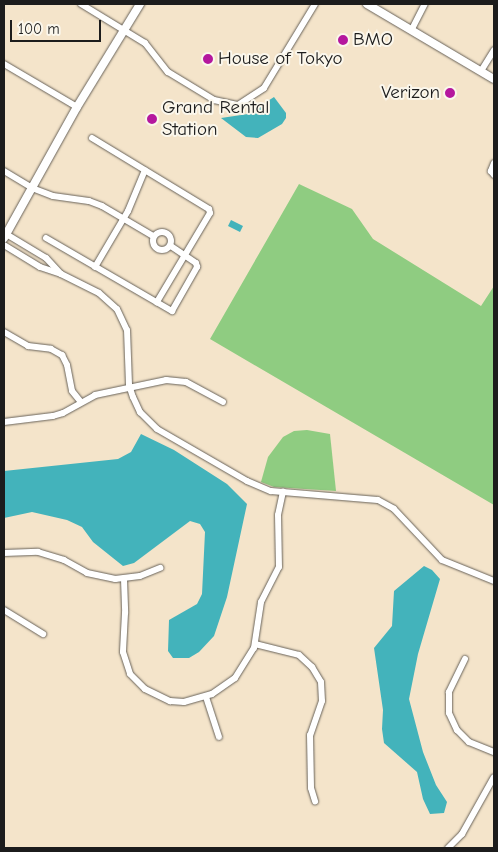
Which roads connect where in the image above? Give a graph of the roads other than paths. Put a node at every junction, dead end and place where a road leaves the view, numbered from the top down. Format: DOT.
graph roads {
  1 [pos="81,4"];
  2 [pos="140,4"];
  3 [pos="315,4"];
  4 [pos="367,4"];
  5 [pos="425,4"];
  6 [pos="124,29"];
  7 [pos="412,30"];
  8 [pos="494,50"];
  9 [pos="4,64"];
  10 [pos="481,71"];
  11 [pos="494,79"];
  12 [pos="77,107"];
  13 [pos="92,138"];
  14 [pos="494,163"];
  15 [pos="145,170"];
  16 [pos="4,171"];
  17 [pos="494,175"];
  18 [pos="32,188"];
  19 [pos="124,218"];
  20 [pos="5,236"];
  21 [pos="153,236"];
  22 [pos="46,238"];
  23 [pos="4,245"];
  24 [pos="172,247"];
  25 [pos="184,255"];
  26 [pos="95,266"];
  27 [pos="61,274"];
  28 [pos="157,302"];
  29 [pos="4,332"];
  30 [pos="130,388"];
  31 [pos="80,402"];
  32 [pos="223,402"];
  33 [pos="4,422"];
  34 [pos="283,492"];
  35 [pos="4,553"];
  36 [pos="160,568"];
  37 [pos="124,579"];
  38 [pos="494,581"];
  39 [pos="4,610"];
  40 [pos="43,634"];
  41 [pos="255,644"];
  42 [pos="465,659"];
  43 [pos="206,697"];
  44 [pos="219,738"];
  45 [pos="494,752"];
  46 [pos="494,777"];
  47 [pos="316,800"];
  48 [pos="448,848"];
  1 -- 6 [label="street"];
  2 -- 6 [label="main road"];
  3 -- 6 [label="street"];
  4 -- 7 [label="main road"];
  5 -- 7 [label="street"];
  6 -- 12 [label="main road"];
  7 -- 10 [label="main road"];
  8 -- 10 [label="street"];
  9 -- 12 [label="street"];
  10 -- 11 [label="main road"];
  12 -- 18 [label="main road"];
  13 -- 15 [label="street"];
  14 -- 17 [label="street"];
  15 -- 19 [label="street"];
  15 -- 25 [label="street"];
  16 -- 18 [label="street"];
  18 -- 19 [label="street"];
  18 -- 20 [label="main road"];
  19 -- 21 [label="street"];
  19 -- 26 [label="street"];
  20 -- 27 [label="street"];
  21 -- 24 [label="street"];
  21 -- 24 [label="street"];
  22 -- 26 [label="street"];
  23 -- 27 [label="street"];
  24 -- 25 [label="street"];
  25 -- 28 [label="street"];
  25 -- 28 [label="street"];
  26 -- 28 [label="street"];
  27 -- 30 [label="street"];
  29 -- 31 [label="street"];
  30 -- 31 [label="street"];
  30 -- 32 [label="street"];
  30 -- 34 [label="street"];
  31 -- 33 [label="street"];
  34 -- 38 [label="street"];
  34 -- 41 [label="street"];
  35 -- 37 [label="street"];
  36 -- 37 [label="street"];
  37 -- 43 [label="street"];
  39 -- 40 [label="street"];
  41 -- 43 [label="street"];
  41 -- 47 [label="street"];
  42 -- 45 [label="street"];
  43 -- 44 [label="street"];
  46 -- 48 [label="street"];
}
